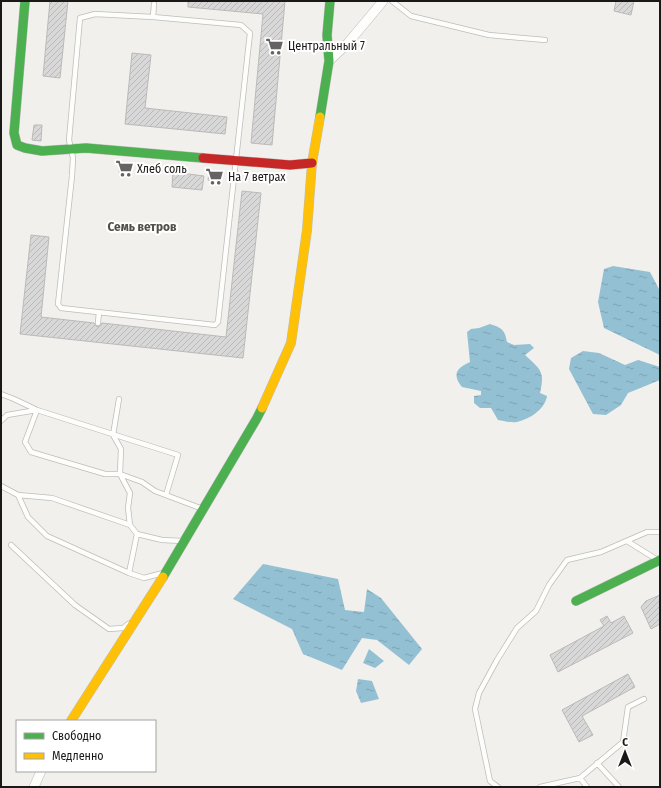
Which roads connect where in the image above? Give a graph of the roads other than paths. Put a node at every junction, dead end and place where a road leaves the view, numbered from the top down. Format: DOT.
graph roads {
  1 [pos="25,1"];
  2 [pos="330,1"];
  3 [pos="383,1"];
  4 [pos="392,1"];
  5 [pos="154,4"];
  6 [pos="153,17"];
  7 [pos="544,40"];
  8 [pos="329,61"];
  9 [pos="70,149"];
  10 [pos="236,161"];
  11 [pos="312,163"];
  12 [pos="99,312"];
  13 [pos="98,323"];
  14 [pos="1,394"];
  15 [pos="119,399"];
  16 [pos="37,410"];
  17 [pos="1,421"];
  18 [pos="113,435"];
  19 [pos="120,474"];
  20 [pos="1,486"];
  21 [pos="18,494"];
  22 [pos="166,495"];
  23 [pos="204,509"];
  24 [pos="130,525"];
  25 [pos="660,532"];
  26 [pos="138,534"];
  27 [pos="185,541"];
  28 [pos="627,541"];
  29 [pos="11,545"];
  30 [pos="659,560"];
  31 [pos="167,572"];
  32 [pos="129,573"];
  33 [pos="576,601"];
  34 [pos="136,618"];
  35 [pos="644,699"];
  36 [pos="72,720"];
  37 [pos="597,763"];
  38 [pos="42,772"];
  39 [pos="580,778"];
  40 [pos="34,787"];
  41 [pos="498,787"];
  42 [pos="540,787"];
  43 [pos="587,787"];
  44 [pos="619,787"];
  1 -- 9 [label="street"];
  2 -- 8 [label="street"];
  3 -- 8 [label="street"];
  4 -- 7 [label="lane"];
  5 -- 6 [label="lane"];
  6 -- 9 [label="lane"];
  6 -- 10 [label="lane"];
  8 -- 11 [label="street"];
  9 -- 10 [label="street"];
  9 -- 12 [label="lane"];
  10 -- 11 [label="street"];
  10 -- 12 [label="lane"];
  11 -- 23 [label="street"];
  12 -- 13 [label="lane"];
  14 -- 16 [label="lane"];
  15 -- 18 [label="lane"];
  16 -- 17 [label="lane"];
  16 -- 18 [label="lane"];
  16 -- 19 [label="lane"];
  18 -- 19 [label="lane"];
  18 -- 22 [label="lane"];
  19 -- 22 [label="lane"];
  19 -- 24 [label="lane"];
  20 -- 21 [label="lane"];
  21 -- 24 [label="lane"];
  21 -- 32 [label="lane"];
  22 -- 23 [label="lane"];
  23 -- 27 [label="street"];
  24 -- 26 [label="lane"];
  25 -- 28 [label="lane"];
  26 -- 27 [label="lane"];
  26 -- 32 [label="lane"];
  27 -- 31 [label="street"];
  28 -- 30 [label="lane"];
  28 -- 41 [label="lane"];
  29 -- 34 [label="lane"];
  30 -- 33 [label="street"];
  31 -- 32 [label="lane"];
  31 -- 34 [label="street"];
  34 -- 36 [label="street"];
  35 -- 37 [label="lane"];
  37 -- 39 [label="lane"];
  37 -- 44 [label="lane"];
  38 -- 40 [label="street"];
  39 -- 42 [label="lane"];
  39 -- 43 [label="lane"];
}
